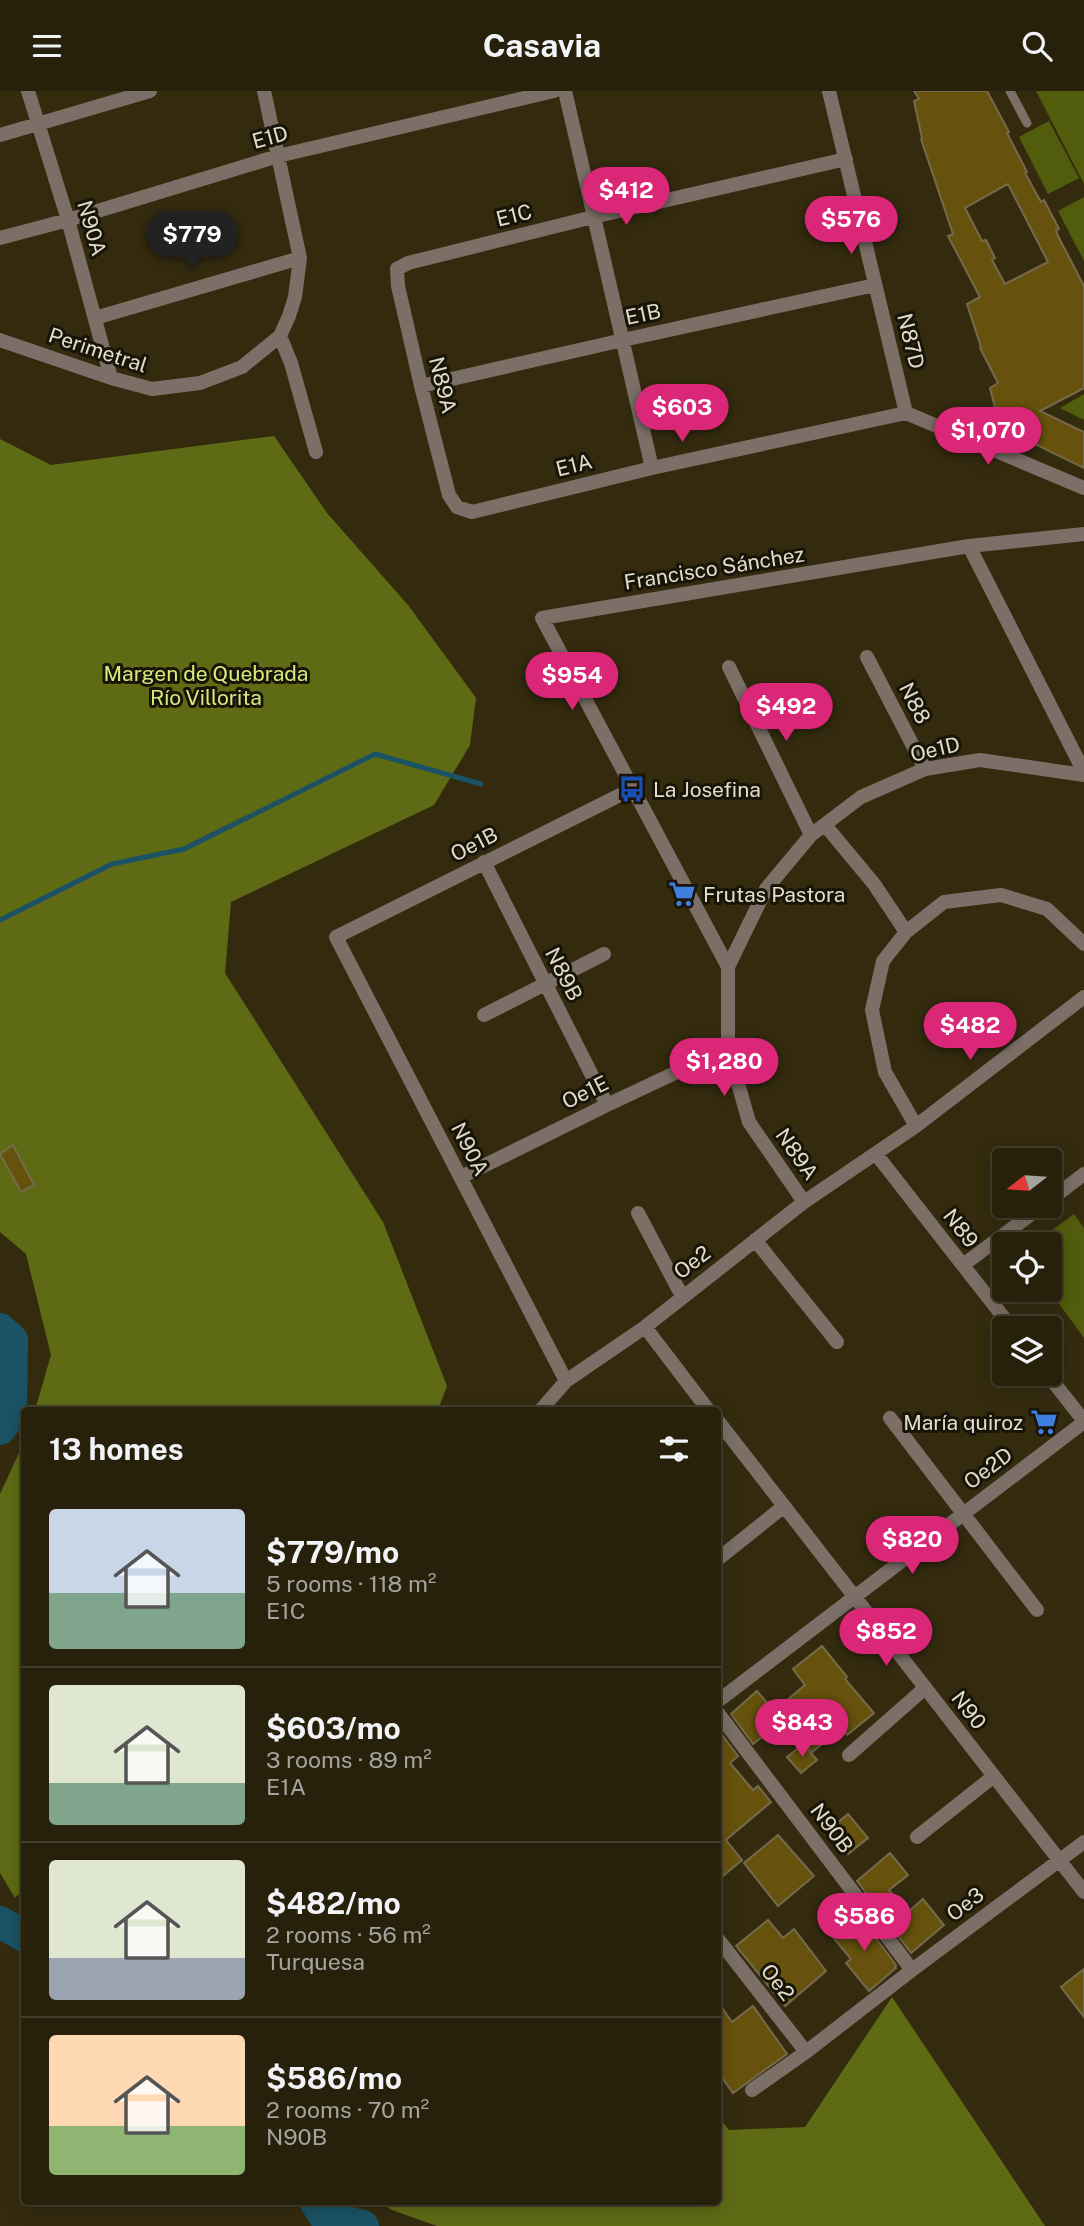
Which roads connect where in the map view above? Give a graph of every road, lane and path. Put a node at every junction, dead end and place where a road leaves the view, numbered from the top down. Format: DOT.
graph roads {
  1 [pos="28,91"];
  2 [pos="150,91"];
  3 [pos="264,91"];
  4 [pos="554,91"];
  5 [pos="565,91"];
  6 [pos="829,91"];
  7 [pos="1010,91"];
  8 [pos="38,123"];
  9 [pos="1027,123"];
  10 [pos="0,135"];
  11 [pos="278,156"];
  12 [pos="846,159"];
  13 [pos="593,217"];
  14 [pos="68,220"];
  15 [pos="0,238"];
  16 [pos="300,258"];
  17 [pos="397,269"];
  18 [pos="875,285"];
  19 [pos="95,318"];
  20 [pos="280,336"];
  21 [pos="0,340"];
  22 [pos="623,340"];
  23 [pos="111,378"];
  24 [pos="421,386"];
  25 [pos="906,413"];
  26 [pos="316,452"];
  27 [pos="652,468"];
  28 [pos="1084,488"];
  29 [pos="457,507"];
  30 [pos="1084,534"];
  31 [pos="969,546"];
  32 [pos="867,657"];
  33 [pos="729,667"];
  34 [pos="925,769"];
  35 [pos="1084,774"];
  36 [pos="632,789"];
  37 [pos="825,825"];
  38 [pos="811,835"];
  39 [pos="484,862"];
  40 [pos="906,932"];
  41 [pos="336,937"];
  42 [pos="1084,944"];
  43 [pos="604,954"];
  44 [pos="728,967"];
  45 [pos="545,983"];
  46 [pos="1084,997"];
  47 [pos="484,1015"];
  48 [pos="728,1048"];
  49 [pos="607,1105"];
  50 [pos="916,1126"];
  51 [pos="876,1154"];
  52 [pos="1084,1174"];
  53 [pos="461,1177"];
  54 [pos="1062,1191"];
  55 [pos="804,1202"];
  56 [pos="638,1213"];
  57 [pos="1026,1218"];
  58 [pos="755,1240"];
  59 [pos="963,1265"];
  60 [pos="682,1296"];
  61 [pos="1003,1316"];
  62 [pos="645,1327"];
  63 [pos="837,1342"];
  64 [pos="566,1381"];
  65 [pos="1057,1386"];
  66 [pos="543,1407"];
  67 [pos="706,1407"];
  68 [pos="890,1418"];
  69 [pos="1084,1421"];
  70 [pos="721,1429"];
  71 [pos="783,1507"];
  72 [pos="963,1514"];
  73 [pos="721,1557"];
  74 [pos="854,1598"];
  75 [pos="1037,1610"];
  76 [pos="925,1688"];
  77 [pos="721,1700"];
  78 [pos="721,1717"];
  79 [pos="849,1755"];
  80 [pos="994,1776"];
  81 [pos="917,1837"];
  82 [pos="1084,1842"];
  83 [pos="1060,1860"];
  84 [pos="1084,1892"];
  85 [pos="721,1943"];
  86 [pos="912,1970"];
  87 [pos="806,2052"];
  88 [pos="752,2090"];
  1 -- 8 [label="street, N90A"];
  2 -- 8 [label="street"];
  3 -- 11 [label="street"];
  4 -- 11 [label="street, E1D"];
  5 -- 13 [label="street"];
  6 -- 12 [label="street, N87D"];
  7 -- 9 [label="lane"];
  8 -- 10 [label="street"];
  8 -- 14 [label="street, N90A"];
  11 -- 14 [label="street, E1D"];
  11 -- 16 [label="street, Perimetral"];
  12 -- 13 [label="street, E1C"];
  12 -- 18 [label="street, N87D"];
  13 -- 17 [label="street, E1C"];
  13 -- 22 [label="street"];
  14 -- 15 [label="street, E1D"];
  14 -- 19 [label="street, N90A"];
  16 -- 19 [label="street"];
  16 -- 20 [label="street, Perimetral"];
  17 -- 24 [label="street, N89A"];
  18 -- 22 [label="street, E1B"];
  18 -- 25 [label="street, N87D"];
  19 -- 23 [label="street, N90A"];
  20 -- 23 [label="street, Perimetral"];
  20 -- 26 [label="street"];
  21 -- 23 [label="street, Perimetral"];
  22 -- 24 [label="street, E1B"];
  22 -- 27 [label="street"];
  24 -- 29 [label="street, N89A"];
  25 -- 27 [label="street, E1A"];
  25 -- 28 [label="street"];
  27 -- 29 [label="street, E1A"];
  30 -- 31 [label="street, Francisco Sánchez"];
  31 -- 35 [label="street"];
  31 -- 36 [label="street, Francisco Sánchez"];
  32 -- 34 [label="street, N88"];
  33 -- 38 [label="street"];
  34 -- 35 [label="street, Oe1D"];
  34 -- 37 [label="street, Oe1D"];
  36 -- 39 [label="street, Oe1B"];
  36 -- 44 [label="street, N89A"];
  37 -- 38 [label="street, Oe1D"];
  37 -- 40 [label="street"];
  38 -- 44 [label="street, N89A"];
  39 -- 41 [label="street, Oe1B"];
  39 -- 45 [label="street, N89B"];
  40 -- 42 [label="street"];
  40 -- 50 [label="street"];
  41 -- 53 [label="street, N90A"];
  43 -- 45 [label="street"];
  44 -- 48 [label="street, N89A"];
  45 -- 47 [label="street"];
  45 -- 49 [label="street, N89B"];
  46 -- 50 [label="street, Oe2"];
  48 -- 49 [label="street, Oe1E"];
  48 -- 55 [label="street, N89A"];
  49 -- 53 [label="street, Oe1E"];
  50 -- 51 [label="street, Oe2"];
  51 -- 55 [label="street, Oe2"];
  51 -- 59 [label="street, N89"];
  52 -- 54 [label="street"];
  53 -- 64 [label="street, N90A"];
  55 -- 58 [label="street, Oe2"];
  56 -- 60 [label="street"];
  57 -- 59 [label="street"];
  58 -- 60 [label="street, Oe2"];
  58 -- 63 [label="street"];
  59 -- 61 [label="street, N89"];
  60 -- 62 [label="street, Oe2"];
  62 -- 64 [label="street, Oe2"];
  62 -- 67 [label="street"];
  64 -- 66 [label="street, Oe2"];
  65 -- 69 [label="street"];
  68 -- 72 [label="street"];
  69 -- 72 [label="street, Oe2D"];
  70 -- 71 [label="street, N90"];
  71 -- 73 [label="street"];
  71 -- 74 [label="street, N90"];
  72 -- 74 [label="street, Oe2D"];
  72 -- 75 [label="street"];
  74 -- 76 [label="street, N90"];
  74 -- 77 [label="street, Oe2D"];
  76 -- 79 [label="street"];
  76 -- 80 [label="street, N90"];
  78 -- 86 [label="street, N90B"];
  80 -- 81 [label="street"];
  80 -- 83 [label="street, N90"];
  82 -- 83 [label="street, Oe3"];
  83 -- 84 [label="street, N90"];
  83 -- 86 [label="street, Oe3"];
  85 -- 87 [label="street, Oe2"];
  86 -- 87 [label="street, Oe3"];
  87 -- 88 [label="street, Oe3"];
}
